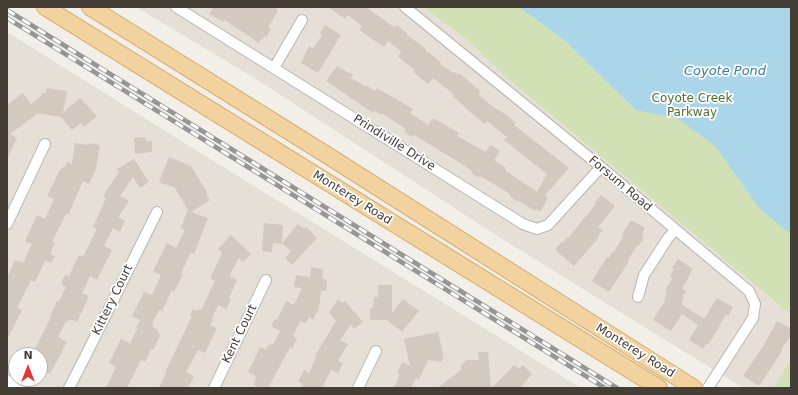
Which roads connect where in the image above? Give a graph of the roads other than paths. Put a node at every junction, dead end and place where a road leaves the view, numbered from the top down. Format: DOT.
graph roads {
  1 [pos="45,7"];
  2 [pos="90,7"];
  3 [pos="405,7"];
  4 [pos="182,8"];
  5 [pos="302,20"];
  6 [pos="274,68"];
  7 [pos="45,144"];
  8 [pos="601,167"];
  9 [pos="157,212"];
  10 [pos="7,224"];
  11 [pos="674,230"];
  12 [pos="266,280"];
  13 [pos="638,297"];
  14 [pos="376,351"];
  15 [pos="7,380"];
  16 [pos="20,388"];
  17 [pos="68,388"];
  18 [pos="214,388"];
  19 [pos="358,388"];
  20 [pos="659,388"];
  21 [pos="694,388"];
  22 [pos="708,388"];
  1 -- 20 [label="main road, Monterey Road"];
  2 -- 21 [label="main road, Monterey Road"];
  3 -- 8 [label="street, Forsum Road"];
  4 -- 6 [label="street, Prindiville Drive"];
  5 -- 6 [label="street"];
  6 -- 8 [label="street, Prindiville Drive"];
  7 -- 10 [label="street"];
  8 -- 11 [label="street, Forsum Road"];
  9 -- 17 [label="street, Kittery Court"];
  11 -- 13 [label="street"];
  11 -- 22 [label="street, Forsum Road"];
  12 -- 18 [label="street, Kent Court"];
  14 -- 19 [label="street"];
  15 -- 16 [label="street"];
}
